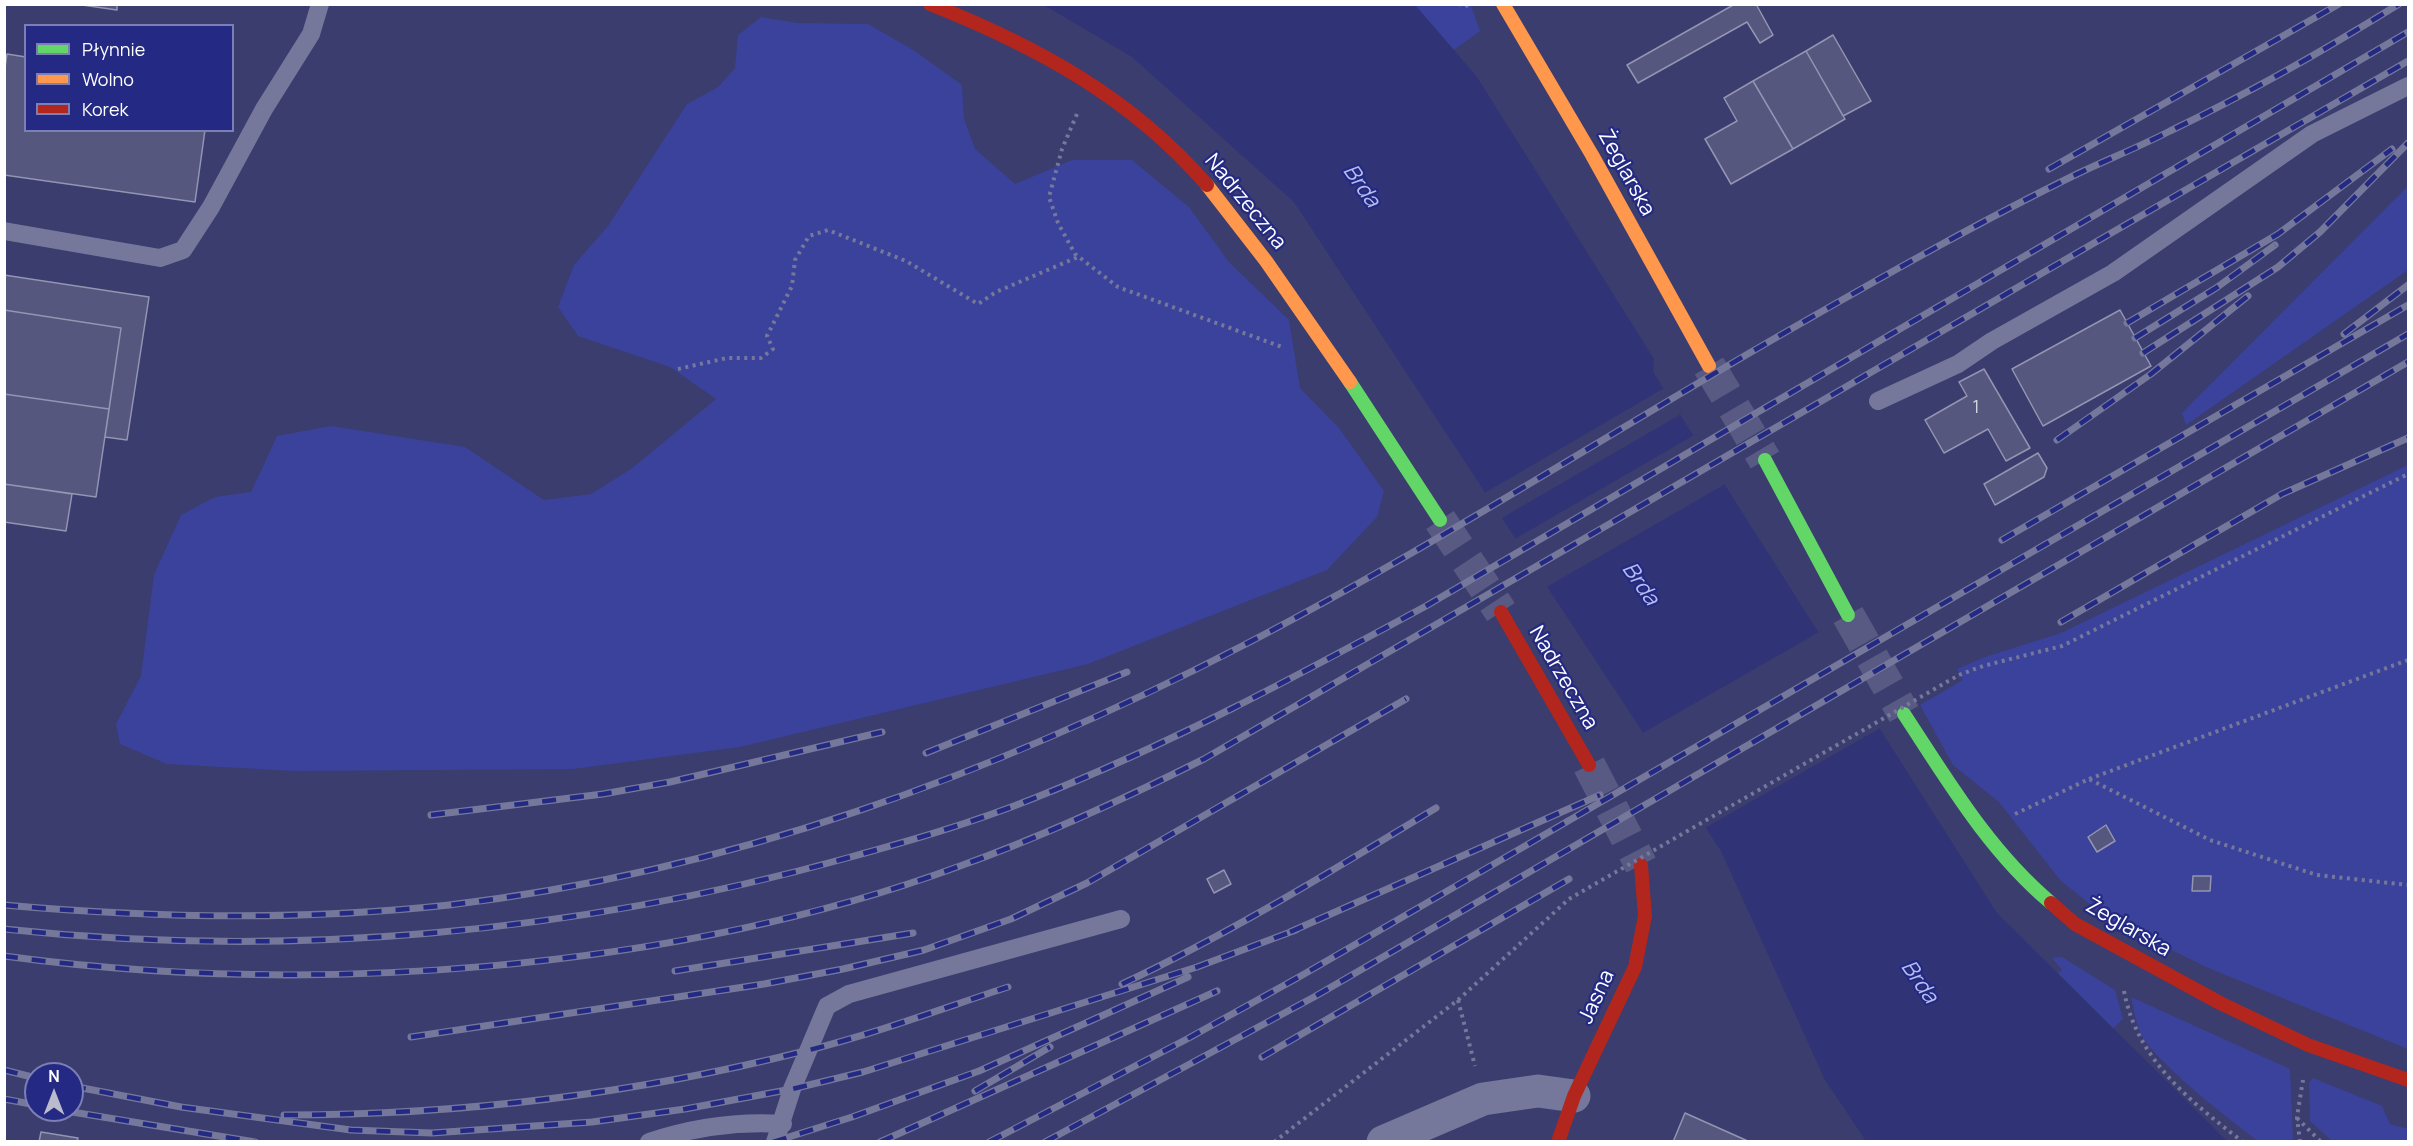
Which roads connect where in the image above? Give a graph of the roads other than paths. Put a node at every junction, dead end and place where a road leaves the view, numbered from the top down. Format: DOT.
graph roads {
  1 [pos="320,4"];
  2 [pos="930,4"];
  3 [pos="1503,4"];
  4 [pos="2409,86"];
  5 [pos="4,231"];
  6 [pos="1709,366"];
  7 [pos="1878,401"];
  8 [pos="1765,460"];
  9 [pos="1440,520"];
  10 [pos="1501,612"];
  11 [pos="1848,615"];
  12 [pos="1904,714"];
  13 [pos="1589,765"];
  14 [pos="1641,865"];
  15 [pos="1121,919"];
  16 [pos="2409,1080"];
  17 [pos="1574,1096"];
  18 [pos="783,1124"];
  19 [pos="649,1142"];
  20 [pos="776,1142"];
  21 [pos="1383,1142"];
  22 [pos="1558,1142"];
  1 -- 5 [label="lane"];
  2 -- 9 [label="street, Nadrzeczna"];
  3 -- 6 [label="street, Żeglarska"];
  4 -- 7 [label="lane"];
  8 -- 11 [label="street"];
  10 -- 13 [label="street, Nadrzeczna"];
  12 -- 16 [label="street, Żeglarska"];
  14 -- 17 [label="street, Jasna"];
  15 -- 18 [label="lane"];
  17 -- 21 [label="street"];
  17 -- 22 [label="street, Jasna"];
  18 -- 19 [label="lane"];
  18 -- 20 [label="lane"];
}
